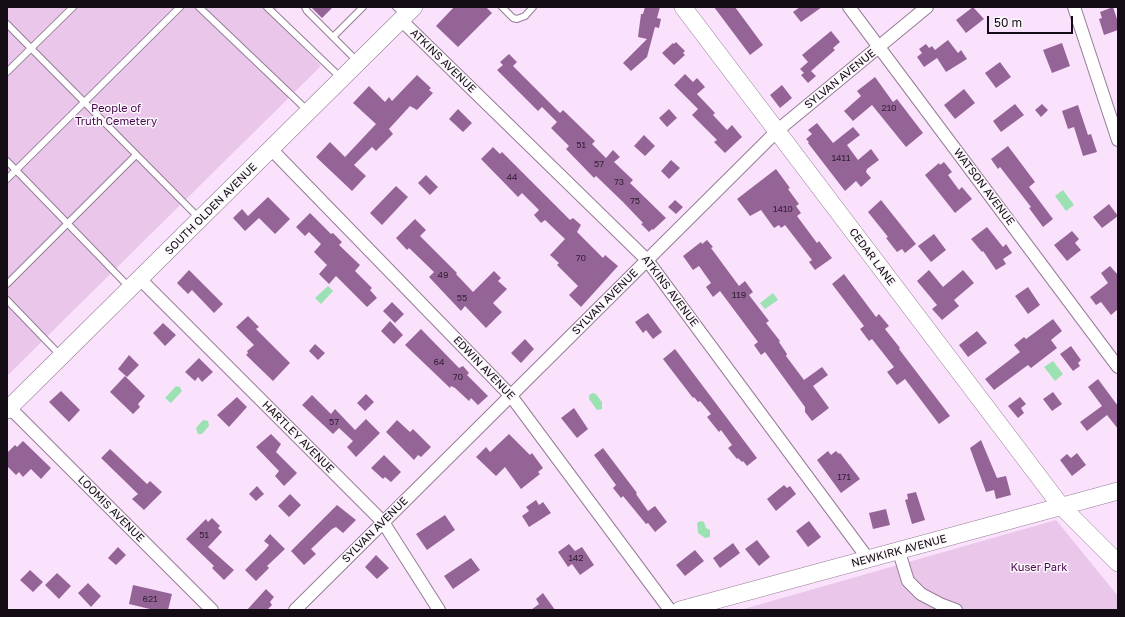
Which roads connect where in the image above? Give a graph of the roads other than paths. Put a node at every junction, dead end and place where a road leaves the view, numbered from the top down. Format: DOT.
graph roads {
  1 [pos="73,7"];
  2 [pos="180,7"];
  3 [pos="199,7"];
  4 [pos="267,7"];
  5 [pos="305,7"];
  6 [pos="363,7"];
  7 [pos="502,7"];
  8 [pos="533,7"];
  9 [pos="683,7"];
  10 [pos="849,7"];
  11 [pos="927,7"];
  12 [pos="1074,7"];
  13 [pos="404,13"];
  14 [pos="7,24"];
  15 [pos="333,37"];
  16 [pos="879,47"];
  17 [pos="31,48"];
  18 [pos="358,62"];
  19 [pos="7,72"];
  20 [pos="342,79"];
  21 [pos="83,103"];
  22 [pos="309,112"];
  23 [pos="778,130"];
  24 [pos="1118,140"];
  25 [pos="271,149"];
  26 [pos="136,155"];
  27 [pos="7,162"];
  28 [pos="16,170"];
  29 [pos="7,179"];
  30 [pos="200,219"];
  31 [pos="68,223"];
  32 [pos="647,260"];
  33 [pos="135,283"];
  34 [pos="7,284"];
  35 [pos="7,300"];
  36 [pos="61,356"];
  37 [pos="1118,367"];
  38 [pos="511,396"];
  39 [pos="8,409"];
  40 [pos="1118,491"];
  41 [pos="1062,506"];
  42 [pos="383,522"];
  43 [pos="899,552"];
  44 [pos="869,560"];
  45 [pos="1118,563"];
  46 [pos="212,610"];
  47 [pos="295,610"];
  48 [pos="439,610"];
  49 [pos="670,610"];
  50 [pos="680,610"];
  51 [pos="956,610"];
  1 -- 17 [label="lane"];
  2 -- 21 [label="lane"];
  3 -- 22 [label="lane"];
  4 -- 20 [label="lane"];
  5 -- 15 [label="lane"];
  6 -- 15 [label="lane"];
  7 -- 8 [label="lane"];
  9 -- 23 [label="street, CEDAR LANE"];
  10 -- 16 [label="street, WATSON AVENUE"];
  11 -- 16 [label="street, SYLVAN AVENUE"];
  12 -- 24 [label="street"];
  13 -- 18 [label="street, SOUTH OLDEN AVENUE"];
  13 -- 32 [label="street, ATKINS AVENUE"];
  14 -- 17 [label="lane"];
  15 -- 18 [label="lane"];
  16 -- 23 [label="street, SYLVAN AVENUE"];
  16 -- 37 [label="street, WATSON AVENUE"];
  17 -- 19 [label="lane"];
  17 -- 21 [label="lane"];
  18 -- 20 [label="street, SOUTH OLDEN AVENUE"];
  20 -- 22 [label="street, SOUTH OLDEN AVENUE"];
  21 -- 26 [label="lane"];
  21 -- 28 [label="lane"];
  22 -- 25 [label="street, SOUTH OLDEN AVENUE"];
  23 -- 32 [label="street, SYLVAN AVENUE"];
  23 -- 41 [label="street, CEDAR LANE"];
  25 -- 30 [label="street, SOUTH OLDEN AVENUE"];
  25 -- 38 [label="street, EDWIN AVENUE"];
  26 -- 30 [label="lane"];
  26 -- 31 [label="lane"];
  27 -- 28 [label="lane"];
  28 -- 29 [label="lane"];
  28 -- 31 [label="lane"];
  30 -- 33 [label="street, SOUTH OLDEN AVENUE"];
  31 -- 33 [label="lane"];
  31 -- 34 [label="lane"];
  32 -- 38 [label="street, SYLVAN AVENUE"];
  32 -- 44 [label="street, ATKINS AVENUE"];
  33 -- 36 [label="street, SOUTH OLDEN AVENUE"];
  33 -- 42 [label="street, HARTLEY AVENUE"];
  35 -- 36 [label="lane"];
  36 -- 39 [label="street, SOUTH OLDEN AVENUE"];
  38 -- 42 [label="street, SYLVAN AVENUE"];
  38 -- 49 [label="street, EDWIN AVENUE"];
  39 -- 46 [label="street, LOOMIS AVENUE"];
  40 -- 41 [label="street, NEWKIRK AVENUE"];
  41 -- 43 [label="street, NEWKIRK AVENUE"];
  41 -- 45 [label="street, CEDAR LANE"];
  42 -- 47 [label="street, SYLVAN AVENUE"];
  42 -- 48 [label="street, HARTLEY AVENUE"];
  43 -- 44 [label="street, NEWKIRK AVENUE"];
  43 -- 51 [label="street"];
  44 -- 50 [label="street, NEWKIRK AVENUE"];
}
